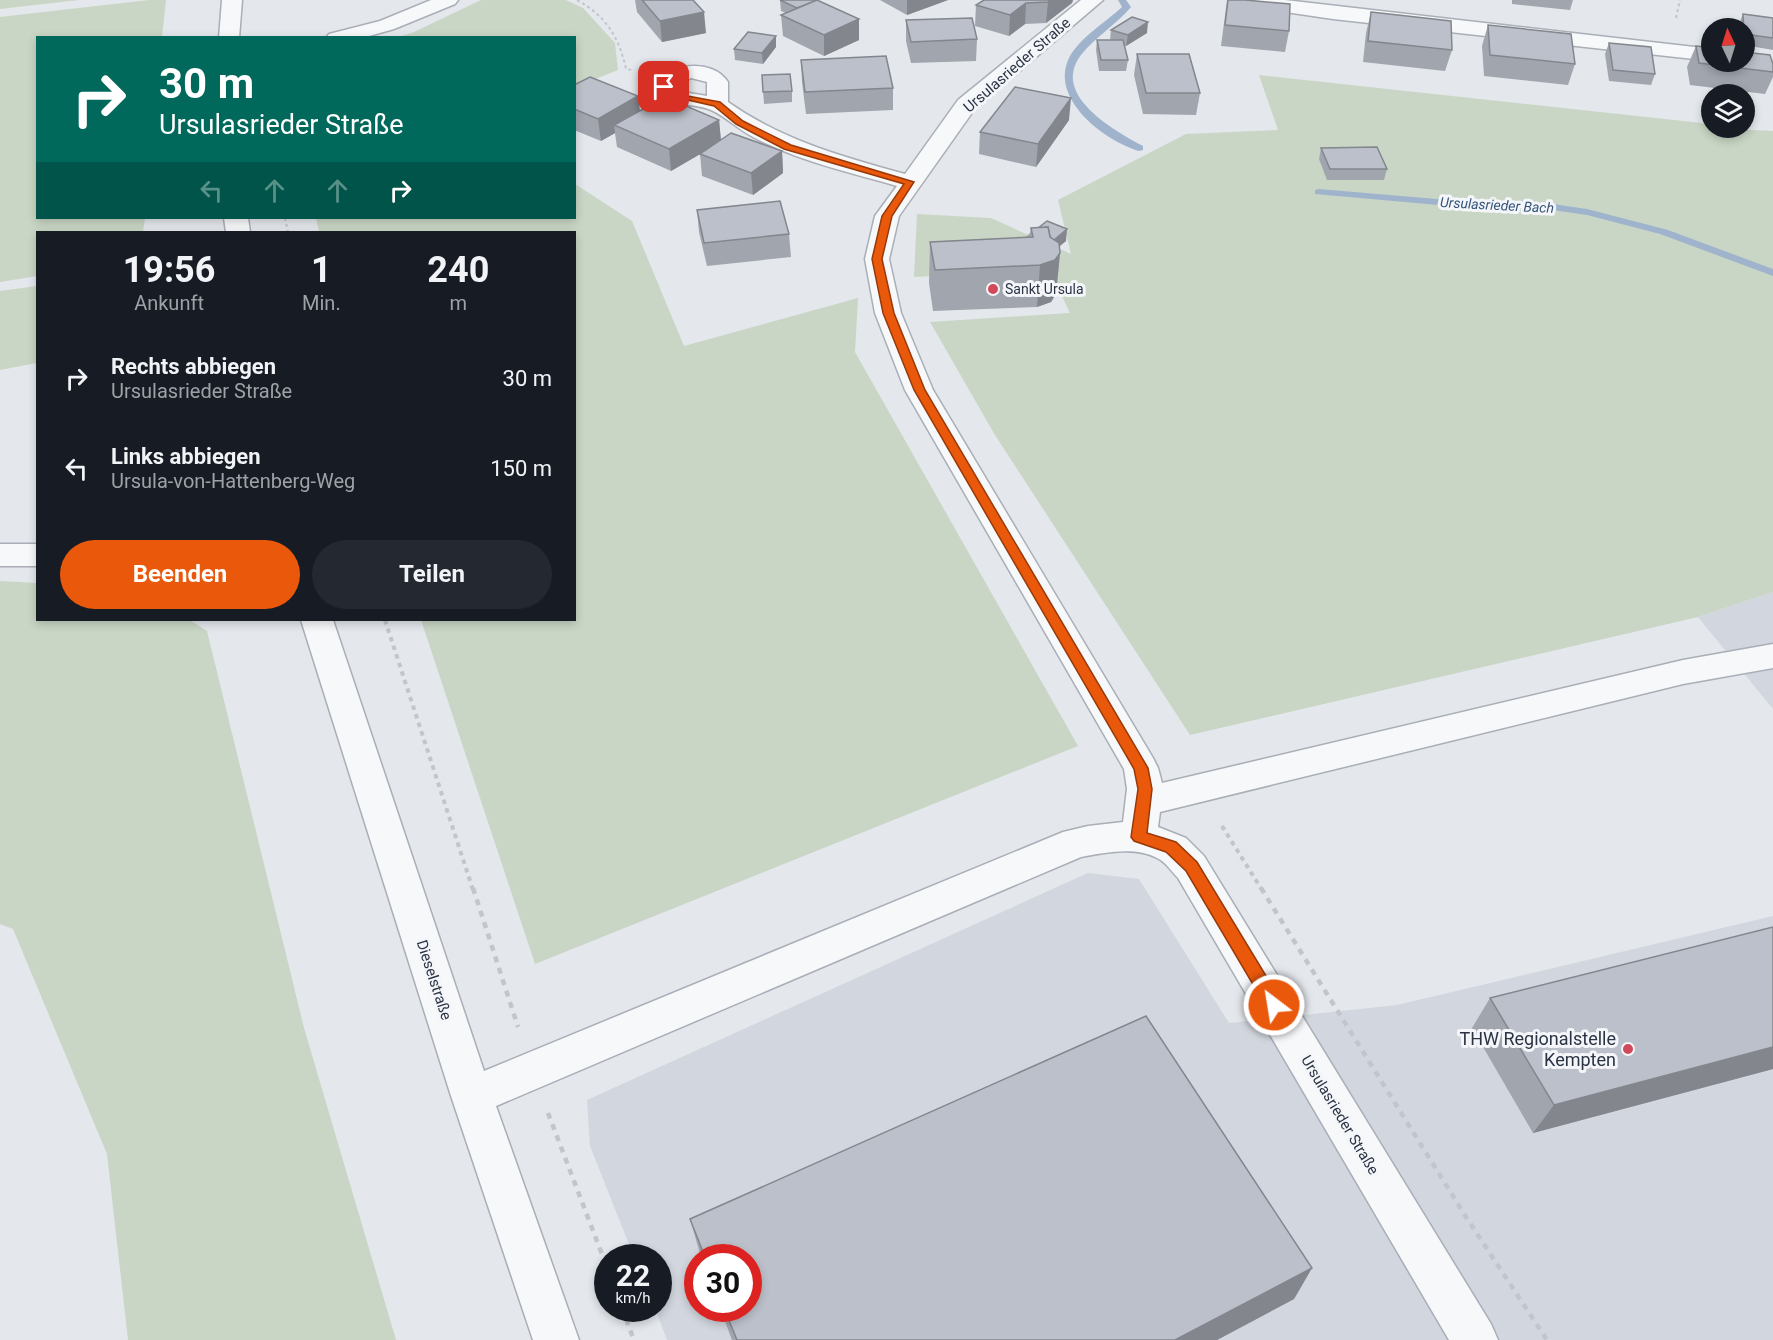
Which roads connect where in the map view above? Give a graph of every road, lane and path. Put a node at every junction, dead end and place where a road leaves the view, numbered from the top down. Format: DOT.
graph roads {
  1 [pos="232,0"];
  2 [pos="448,0"];
  3 [pos="577,0"];
  4 [pos="1093,0"];
  5 [pos="1245,0"];
  6 [pos="1680,0"];
  7 [pos="1676,21"];
  8 [pos="229,36"];
  9 [pos="344,36"];
  10 [pos="1701,54"];
  11 [pos="668,80"];
  12 [pos="717,104"];
  13 [pos="910,182"];
  14 [pos="0,555"];
  15 [pos="36,555"];
  16 [pos="317,621"];
  17 [pos="385,621"];
  18 [pos="1773,656"];
  19 [pos="1199,790"];
  20 [pos="1141,820"];
  21 [pos="532,1070"];
  22 [pos="472,1096"];
  23 [pos="598,1244"];
  24 [pos="627,1322"];
  25 [pos="556,1340"];
  26 [pos="634,1340"];
  27 [pos="1476,1340"];
  28 [pos="1547,1340"];
  1 -- 8 [label="street"];
  2 -- 9 [label="street"];
  3 -- 11 [label="path"];
  4 -- 13 [label="street, Ursulasrieder Straße"];
  5 -- 10 [label="street"];
  6 -- 7 [label="path"];
  11 -- 12 [label="street"];
  11 -- 12 [label="street"];
  12 -- 13 [label="street"];
  13 -- 20 [label="street, Ursulasrieder Straße"];
  14 -- 15 [label="street"];
  16 -- 22 [label="street, Dieselstraße"];
  17 -- 21 [label="path"];
  18 -- 19 [label="street"];
  19 -- 20 [label="street"];
  19 -- 28 [label="path"];
  20 -- 21 [label="street"];
  20 -- 27 [label="street, Ursulasrieder Straße"];
  21 -- 22 [label="street"];
  21 -- 23 [label="path"];
  22 -- 25 [label="street, Dieselstraße"];
  24 -- 26 [label="path"];
}
